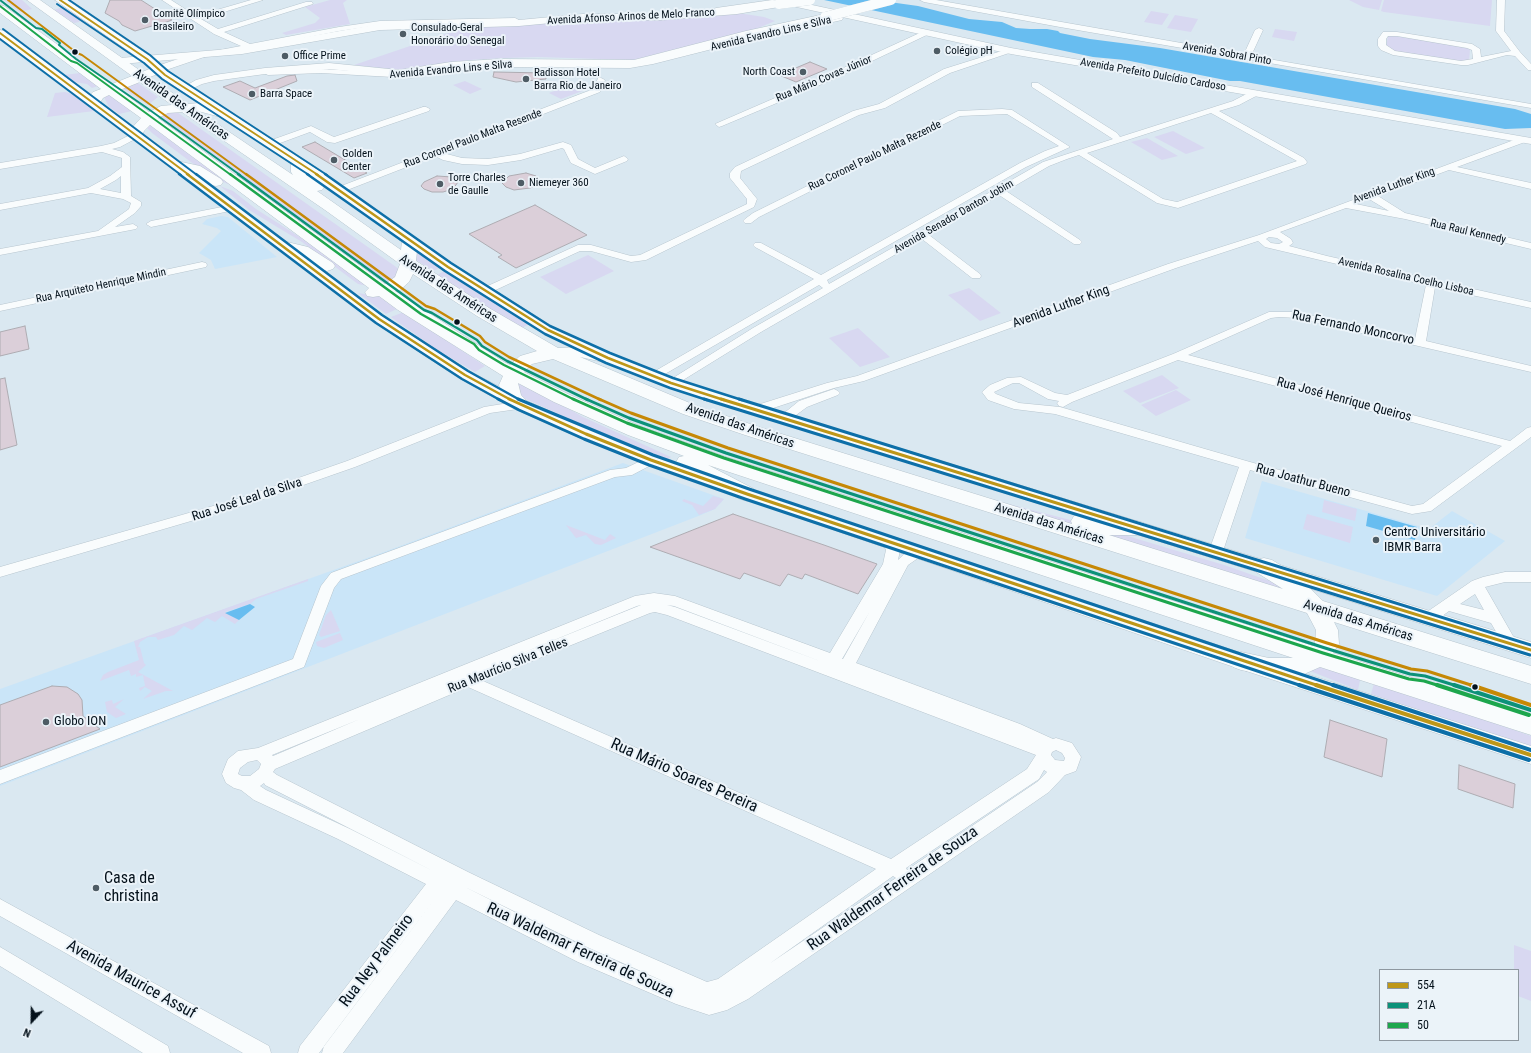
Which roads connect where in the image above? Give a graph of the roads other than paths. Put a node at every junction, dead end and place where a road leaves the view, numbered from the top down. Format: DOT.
graph roads {
  1 [pos="60,0"];
  2 [pos="166,0"];
  3 [pos="259,0"];
  4 [pos="810,0"];
  5 [pos="890,0"];
  6 [pos="924,0"];
  7 [pos="949,0"];
  8 [pos="956,0"];
  9 [pos="1501,0"];
  10 [pos="42,2"];
  11 [pos="778,2"];
  12 [pos="934,2"];
  13 [pos="309,4"];
  14 [pos="0,8"];
  15 [pos="973,10"];
  16 [pos="707,11"];
  17 [pos="736,11"];
  18 [pos="590,14"];
  19 [pos="767,15"];
  20 [pos="5,16"];
  21 [pos="848,16"];
  22 [pos="195,18"];
  23 [pos="568,18"];
  24 [pos="777,18"];
  25 [pos="449,23"];
  26 [pos="789,27"];
  27 [pos="765,30"];
  28 [pos="1259,30"];
  29 [pos="0,32"];
  30 [pos="217,32"];
  31 [pos="927,33"];
  32 [pos="746,34"];
  33 [pos="234,42"];
  34 [pos="705,45"];
  35 [pos="1469,46"];
  36 [pos="250,48"];
  37 [pos="233,51"];
  38 [pos="1011,51"];
  39 [pos="1516,52"];
  40 [pos="221,53"];
  41 [pos="203,54"];
  42 [pos="679,56"];
  43 [pos="1247,57"];
  44 [pos="147,59"];
  45 [pos="1476,60"];
  46 [pos="120,61"];
  47 [pos="243,66"];
  48 [pos="1531,68"];
  49 [pos="159,69"];
  50 [pos="265,71"];
  51 [pos="140,76"];
  52 [pos="601,80"];
  53 [pos="1034,85"];
  54 [pos="110,89"];
  55 [pos="185,89"];
  56 [pos="1243,91"];
  57 [pos="1255,93"];
  58 [pos="93,103"];
  59 [pos="1531,106"];
  60 [pos="184,107"];
  61 [pos="426,108"];
  62 [pos="1213,111"];
  63 [pos="224,114"];
  64 [pos="149,118"];
  65 [pos="719,124"];
  66 [pos="136,134"];
  67 [pos="1116,138"];
  68 [pos="1526,141"];
  69 [pos="147,143"];
  70 [pos="269,144"];
  71 [pos="117,145"];
  72 [pos="1066,147"];
  73 [pos="102,149"];
  74 [pos="1080,152"];
  75 [pos="436,153"];
  76 [pos="624,160"];
  77 [pos="1468,160"];
  78 [pos="298,164"];
  79 [pos="177,165"];
  80 [pos="1023,165"];
  81 [pos="0,166"];
  82 [pos="1447,167"];
  83 [pos="126,168"];
  84 [pos="1036,170"];
  85 [pos="1491,178"];
  86 [pos="1531,186"];
  87 [pos="91,190"];
  88 [pos="339,190"];
  89 [pos="1000,191"];
  90 [pos="126,196"];
  91 [pos="1370,196"];
  92 [pos="955,203"];
  93 [pos="1345,205"];
  94 [pos="0,207"];
  95 [pos="330,207"];
  96 [pos="232,208"];
  97 [pos="968,209"];
  98 [pos="277,213"];
  99 [pos="1405,216"];
  100 [pos="748,221"];
  101 [pos="151,224"];
  102 [pos="133,227"];
  103 [pos="101,233"];
  104 [pos="922,235"];
  105 [pos="1264,236"];
  106 [pos="410,241"];
  107 [pos="1077,242"];
  108 [pos="758,245"];
  109 [pos="283,246"];
  110 [pos="1531,246"];
  111 [pos="0,252"];
  112 [pos="408,263"];
  113 [pos="202,265"];
  114 [pos="976,276"];
  115 [pos="821,279"];
  116 [pos="1431,283"];
  117 [pos="383,291"];
  118 [pos="485,291"];
  119 [pos="827,291"];
  120 [pos="1531,306"];
  121 [pos="0,308"];
  122 [pos="757,316"];
  123 [pos="769,323"];
  124 [pos="1420,342"];
  125 [pos="554,354"];
  126 [pos="1177,356"];
  127 [pos="608,358"];
  128 [pos="679,361"];
  129 [pos="694,368"];
  130 [pos="1531,370"];
  131 [pos="513,373"];
  132 [pos="654,376"];
  133 [pos="860,379"];
  134 [pos="671,383"];
  135 [pos="496,392"];
  136 [pos="561,398"];
  137 [pos="1068,399"];
  138 [pos="521,405"];
  139 [pos="488,410"];
  140 [pos="758,410"];
  141 [pos="1056,410"];
  142 [pos="784,418"];
  143 [pos="1531,431"];
  144 [pos="1512,445"];
  145 [pos="651,460"];
  146 [pos="1246,466"];
  147 [pos="923,485"];
  148 [pos="747,494"];
  149 [pos="1137,528"];
  150 [pos="889,541"];
  151 [pos="919,551"];
  152 [pos="1216,551"];
  153 [pos="1264,566"];
  154 [pos="0,572"];
  155 [pos="1531,577"];
  156 [pos="1477,585"];
  157 [pos="1448,606"];
  158 [pos="1316,608"];
  159 [pos="1429,618"];
  160 [pos="1497,619"];
  161 [pos="1510,643"];
  162 [pos="1531,650"];
  163 [pos="1318,657"];
  164 [pos="1241,661"];
  165 [pos="830,665"];
  166 [pos="845,671"];
  167 [pos="465,676"];
  168 [pos="1531,676"];
  169 [pos="1520,722"];
  170 [pos="1531,731"];
  171 [pos="1046,751"];
  172 [pos="1531,755"];
  173 [pos="261,761"];
  174 [pos="1060,769"];
  175 [pos="0,777"];
  176 [pos="246,784"];
  177 [pos="349,828"];
  178 [pos="893,867"];
  179 [pos="909,878"];
  180 [pos="450,880"];
  181 [pos="0,907"];
  182 [pos="804,941"];
  183 [pos="0,956"];
  184 [pos="161,1053"];
  185 [pos="262,1053"];
  186 [pos="307,1053"];
  187 [pos="331,1053"];
  1 -- 44 [label="main road, Avenida das Américas"];
  2 -- 22 [label="street"];
  3 -- 22 [label="street"];
  4 -- 11 [label="street, bridge"];
  5 -- 26 [label="street, bridge"];
  6 -- 12 [label="street, Avenida Sobral Pinto"];
  7 -- 12 [label="street"];
  8 -- 15 [label="street"];
  9 -- 39 [label="street"];
  10 -- 20 [label="highway"];
  10 -- 46 [label="highway, Avenida das Américas"];
  11 -- 16 [label="street, Avenida Afonso Arinos de Melo Franco"];
  11 -- 17 [label="street, Avenida Afonso Arinos de Melo Franco"];
  11 -- 21 [label="street, Avenida Prefeito Dulcídio Cardoso"];
  12 -- 15 [label="street, Avenida Sobral Pinto"];
  13 -- 30 [label="street"];
  14 -- 20 [label="highway"];
  15 -- 43 [label="street, Avenida Sobral Pinto"];
  16 -- 17 [label="street"];
  16 -- 18 [label="street, Avenida Afonso Arinos de Melo Franco"];
  17 -- 19 [label="street"];
  17 -- 23 [label="street, Avenida Afonso Arinos de Melo Franco"];
  18 -- 23 [label="street"];
  18 -- 25 [label="street, Avenida Afonso Arinos de Melo Franco"];
  20 -- 54 [label="highway"];
  21 -- 26 [label="street, Avenida Evandro Lins e Silva"];
  21 -- 31 [label="street, Avenida Prefeito Dulcídio Cardoso"];
  22 -- 30 [label="street"];
  23 -- 25 [label="street, Avenida Afonso Arinos de Melo Franco"];
  24 -- 27 [label="street"];
  25 -- 36 [label="street, Avenida Afonso Arinos de Melo Franco"];
  26 -- 27 [label="street, Avenida Evandro Lins e Silva"];
  26 -- 32 [label="street"];
  26 -- 42 [label="street, Avenida Evandro Lins e Silva"];
  27 -- 32 [label="street, Avenida Evandro Lins e Silva"];
  28 -- 43 [label="street"];
  29 -- 58 [label="main road"];
  30 -- 33 [label="street"];
  31 -- 38 [label="street, Avenida Prefeito Dulcídio Cardoso"];
  31 -- 65 [label="street, Rua Mário Covas Júnior"];
  32 -- 34 [label="street, Avenida Evandro Lins e Silva"];
  33 -- 36 [label="street"];
  33 -- 37 [label="street"];
  34 -- 42 [label="street"];
  34 -- 50 [label="street, Avenida Evandro Lins e Silva"];
  35 -- 39 [label="street"];
  35 -- 45 [label="street"];
  35 -- 45 [label="street"];
  36 -- 37 [label="street, Avenida Afonso Arinos de Melo Franco"];
  37 -- 40 [label="street, Avenida Afonso Arinos de Melo Franco"];
  37 -- 47 [label="street"];
  38 -- 56 [label="street, Avenida Prefeito Dulcídio Cardoso"];
  38 -- 118 [label="street"];
  39 -- 45 [label="street"];
  39 -- 48 [label="street"];
  40 -- 41 [label="street, Avenida Afonso Arinos de Melo Franco"];
  40 -- 47 [label="street"];
  41 -- 44 [label="street, Avenida Afonso Arinos de Melo Franco"];
  41 -- 49 [label="main road"];
  42 -- 50 [label="street, Avenida Evandro Lins e Silva"];
  43 -- 59 [label="street, Avenida Sobral Pinto"];
  44 -- 46 [label="street, Avenida Afonso Arinos de Melo Franco"];
  44 -- 49 [label="main road, Avenida das Américas"];
  46 -- 51 [label="highway, Avenida das Américas"];
  47 -- 50 [label="street"];
  47 -- 50 [label="street, Avenida Evandro Lins e Silva"];
  47 -- 55 [label="street, Avenida Evandro Lins e Silva"];
  49 -- 51 [label="highway"];
  49 -- 55 [label="main road, Avenida das Américas"];
  51 -- 54 [label="highway"];
  51 -- 60 [label="highway, Avenida das Américas"];
  52 -- 75 [label="street, Rua Coronel Paulo Malta Resende"];
  53 -- 67 [label="street"];
  54 -- 58 [label="highway"];
  54 -- 64 [label="highway"];
  55 -- 63 [label="main road, Avenida das Américas"];
  56 -- 57 [label="street, Avenida Prefeito Dulcídio Cardoso"];
  56 -- 67 [label="street, Avenida Senador Danton Jobim"];
  57 -- 62 [label="street, Avenida Senador Danton Jobim"];
  57 -- 68 [label="street, Avenida Prefeito Dulcídio Cardoso"];
  58 -- 66 [label="main road"];
  60 -- 63 [label="highway"];
  60 -- 64 [label="highway"];
  60 -- 95 [label="highway, Avenida das Américas"];
  61 -- 70 [label="street"];
  62 -- 67 [label="street, Avenida Senador Danton Jobim"];
  62 -- 74 [label="street"];
  63 -- 70 [label="main road, Avenida das Américas"];
  64 -- 66 [label="highway"];
  64 -- 98 [label="highway"];
  66 -- 69 [label="main road"];
  66 -- 71 [label="street"];
  67 -- 74 [label="street, Avenida Senador Danton Jobim"];
  68 -- 77 [label="street, Avenida Luther King"];
  69 -- 71 [label="street"];
  69 -- 79 [label="main road"];
  70 -- 78 [label="main road, Avenida das Américas"];
  71 -- 73 [label="street"];
  72 -- 80 [label="street, Avenida Senador Danton Jobim"];
  72 -- 100 [label="street, Rua Coronel Paulo Malta Rezende"];
  73 -- 81 [label="street"];
  73 -- 83 [label="street"];
  74 -- 84 [label="street, Avenida Senador Danton Jobim"];
  75 -- 76 [label="street"];
  75 -- 88 [label="street, Rua Coronel Paulo Malta Resende"];
  77 -- 82 [label="street, Avenida Luther King"];
  77 -- 85 [label="street"];
  78 -- 88 [label="main road, Avenida das Américas"];
  78 -- 95 [label="highway"];
  79 -- 96 [label="main road"];
  79 -- 98 [label="highway"];
  80 -- 84 [label="street"];
  80 -- 92 [label="street, Avenida Senador Danton Jobim"];
  82 -- 85 [label="street"];
  82 -- 91 [label="street, Avenida Luther King"];
  83 -- 87 [label="street"];
  83 -- 90 [label="street"];
  84 -- 89 [label="street, Avenida Senador Danton Jobim"];
  85 -- 86 [label="street"];
  87 -- 90 [label="street"];
  87 -- 94 [label="street"];
  88 -- 106 [label="main road, Avenida das Américas"];
  89 -- 97 [label="street, Avenida Senador Danton Jobim"];
  89 -- 107 [label="street"];
  90 -- 103 [label="street"];
  91 -- 93 [label="street, Avenida Luther King"];
  91 -- 99 [label="street, Rua Raul Kennedy"];
  92 -- 97 [label="street"];
  92 -- 115 [label="street, Avenida Senador Danton Jobim"];
  93 -- 99 [label="street, Rua Raul Kennedy"];
  93 -- 105 [label="street, Avenida Luther King"];
  95 -- 112 [label="highway, Avenida das Américas"];
  96 -- 101 [label="street"];
  96 -- 109 [label="main road"];
  97 -- 104 [label="street, Avenida Senador Danton Jobim"];
  98 -- 117 [label="highway"];
  99 -- 110 [label="street, Rua Raul Kennedy"];
  102 -- 103 [label="street"];
  103 -- 111 [label="street"];
  104 -- 114 [label="street"];
  104 -- 119 [label="street, Avenida Senador Danton Jobim"];
  105 -- 116 [label="street, Avenida Rosalina Coelho Lisboa"];
  105 -- 133 [label="street, Avenida Luther King"];
  106 -- 112 [label="highway"];
  106 -- 118 [label="main road, Avenida das Américas"];
  108 -- 115 [label="street"];
  109 -- 117 [label="highway"];
  109 -- 135 [label="main road"];
  112 -- 117 [label="highway"];
  112 -- 125 [label="highway, Avenida das Américas"];
  113 -- 121 [label="street, Rua Arquiteto Henrique Mindin"];
  115 -- 119 [label="street"];
  115 -- 122 [label="street, Avenida Senador Danton Jobim"];
  116 -- 120 [label="street, Avenida Rosalina Coelho Lisboa"];
  116 -- 124 [label="street"];
  117 -- 131 [label="highway"];
  118 -- 127 [label="main road, Avenida das Américas"];
  119 -- 123 [label="street, Avenida Senador Danton Jobim"];
  122 -- 123 [label="street"];
  122 -- 128 [label="street, Avenida Senador Danton Jobim"];
  123 -- 129 [label="street, Avenida Senador Danton Jobim"];
  124 -- 126 [label="street, Rua Fernando Moncorvo"];
  124 -- 130 [label="street, Rua Fernando Moncorvo"];
  125 -- 127 [label="highway"];
  125 -- 131 [label="highway"];
  125 -- 147 [label="highway, Avenida das Américas"];
  126 -- 137 [label="street, Rua Fernando Moncorvo"];
  126 -- 144 [label="street, Rua José Henrique Queiros"];
  127 -- 132 [label="main road, Avenida das Américas"];
  128 -- 129 [label="street"];
  128 -- 132 [label="street, Avenida Senador Danton Jobim"];
  129 -- 134 [label="street, Avenida Senador Danton Jobim"];
  131 -- 136 [label="highway"];
  131 -- 138 [label="highway"];
  132 -- 134 [label="main road, Avenida das Américas"];
  133 -- 140 [label="street, Avenida Luther King"];
  133 -- 142 [label="street, Avenida Luther King"];
  134 -- 140 [label="main road, Avenida das Américas"];
  135 -- 138 [label="main road"];
  135 -- 139 [label="street"];
  136 -- 148 [label="highway"];
  136 -- 163 [label="highway"];
  137 -- 141 [label="street, Rua Fernando Moncorvo"];
  137 -- 141 [label="street"];
  138 -- 139 [label="street, Rua José Leal da Silva"];
  138 -- 145 [label="main road"];
  139 -- 154 [label="street, Rua José Leal da Silva"];
  140 -- 142 [label="main road, Avenida das Américas"];
  141 -- 146 [label="street, Rua Joathur Bueno"];
  142 -- 149 [label="main road, Avenida das Américas"];
  143 -- 144 [label="street, Rua Joathur Bueno"];
  144 -- 146 [label="street, Rua Joathur Bueno"];
  145 -- 148 [label="main road"];
  145 -- 175 [label="street"];
  146 -- 152 [label="street"];
  147 -- 149 [label="highway"];
  147 -- 158 [label="highway, Avenida das Américas"];
  148 -- 150 [label="main road"];
  149 -- 152 [label="main road, Avenida das Américas"];
  150 -- 151 [label="main road"];
  150 -- 165 [label="street"];
  151 -- 164 [label="main road"];
  151 -- 166 [label="street"];
  152 -- 153 [label="main road, Avenida das Américas"];
  153 -- 158 [label="highway"];
  153 -- 159 [label="main road, Avenida das Américas"];
  155 -- 156 [label="street"];
  156 -- 157 [label="street"];
  156 -- 160 [label="street"];
  157 -- 159 [label="street"];
  157 -- 160 [label="street"];
  158 -- 163 [label="highway"];
  158 -- 168 [label="highway, Avenida das Américas"];
  159 -- 161 [label="main road, Avenida das Américas"];
  160 -- 161 [label="street"];
  161 -- 162 [label="main road, Avenida das Américas"];
  163 -- 164 [label="highway"];
  163 -- 169 [label="highway"];
  164 -- 172 [label="main road"];
  165 -- 166 [label="street, Rua Maurício Silva Telles"];
  165 -- 167 [label="street, Rua Maurício Silva Telles"];
  166 -- 171 [label="street, Rua Waldemar Ferreira de Souza"];
  167 -- 173 [label="street, Rua Maurício Silva Telles"];
  167 -- 178 [label="street, Rua Mário Soares Pereira"];
  169 -- 170 [label="highway"];
  171 -- 174 [label="street, Rua Waldemar Ferreira de Souza"];
  171 -- 174 [label="street, Rua Waldemar Ferreira de Souza"];
  171 -- 178 [label="street, Rua Waldemar Ferreira de Souza"];
  173 -- 176 [label="street, Rua Maurício Silva Telles"];
  173 -- 176 [label="street, Rua Maurício Silva Telles"];
  173 -- 177 [label="street, Rua Waldemar Ferreira de Souza"];
  174 -- 179 [label="street, Rua Waldemar Ferreira de Souza"];
  176 -- 177 [label="street, Rua Waldemar Ferreira de Souza"];
  177 -- 180 [label="street, Rua Waldemar Ferreira de Souza"];
  178 -- 179 [label="street, Rua Mário Soares Pereira"];
  178 -- 182 [label="street, Rua Waldemar Ferreira de Souza"];
  179 -- 182 [label="street, Rua Waldemar Ferreira de Souza"];
  180 -- 182 [label="street, Rua Waldemar Ferreira de Souza"];
  180 -- 186 [label="street, Rua Ney Palmeiro"];
  180 -- 187 [label="street, Rua Ney Palmeiro"];
  181 -- 185 [label="street, Avenida Maurice Assuf"];
  183 -- 184 [label="street"];
}
